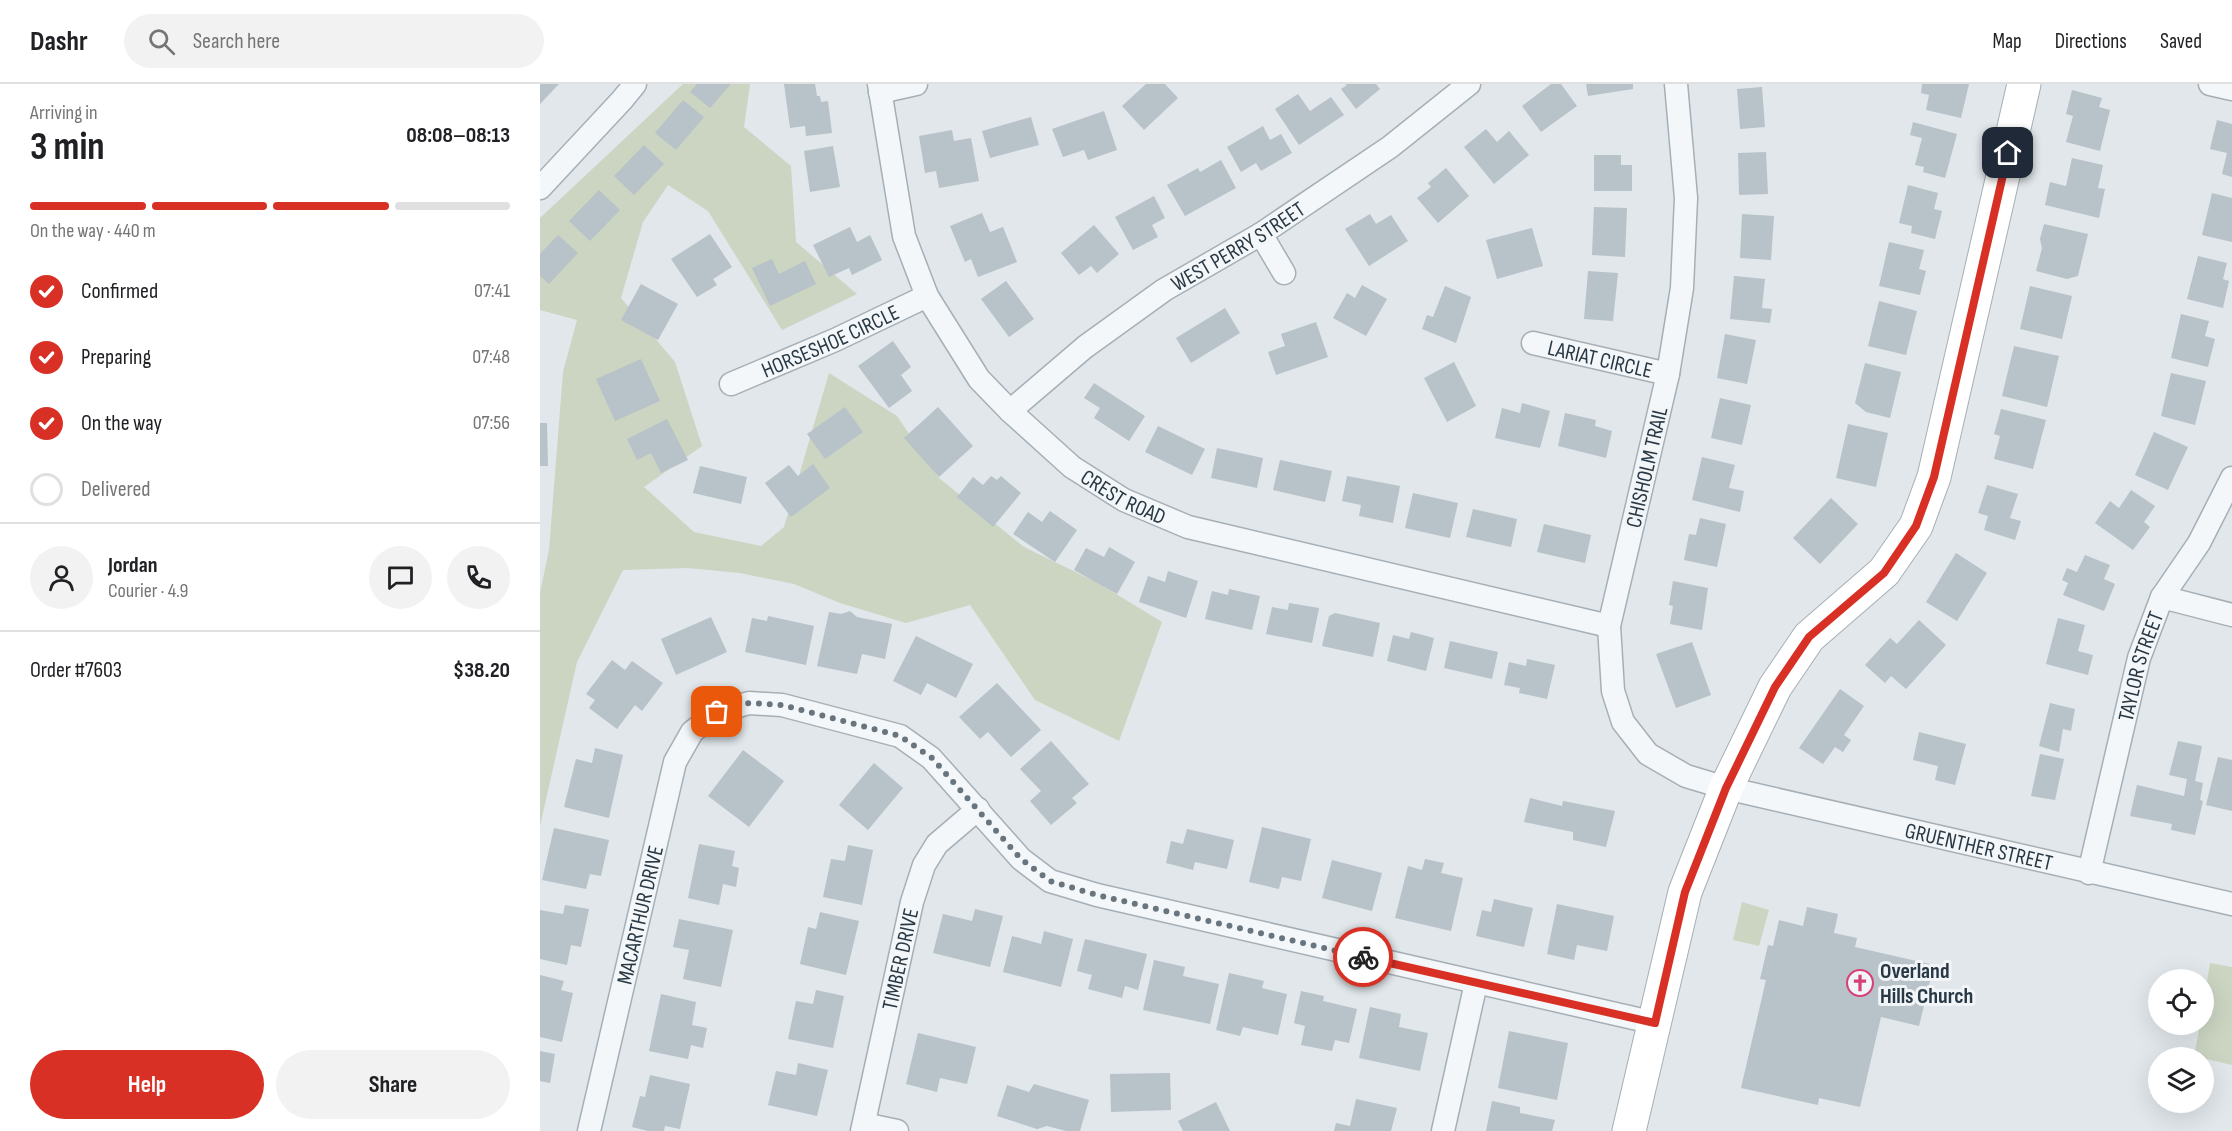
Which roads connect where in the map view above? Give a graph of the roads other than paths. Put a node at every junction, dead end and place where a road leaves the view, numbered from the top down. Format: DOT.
graph roads {
  1 [pos="635,84"];
  2 [pos="916,84"];
  3 [pos="1469,84"];
  4 [pos="1676,84"];
  5 [pos="2024,84"];
  6 [pos="2210,84"];
  7 [pos="879,88"];
  8 [pos="2232,89"];
  9 [pos="540,188"];
  10 [pos="1261,234"];
  11 [pos="1284,273"];
  12 [pos="927,296"];
  13 [pos="1533,343"];
  14 [pos="1668,374"];
  15 [pos="731,384"];
  16 [pos="1010,411"];
  17 [pos="2232,477"];
  18 [pos="2162,597"];
  19 [pos="2232,615"];
  20 [pos="1610,626"];
  21 [pos="1726,788"];
  22 [pos="978,809"];
  23 [pos="2089,873"];
  24 [pos="2232,904"];
  25 [pos="1476,983"];
  26 [pos="1655,1023"];
  27 [pos="863,1127"];
  28 [pos="589,1131"];
  29 [pos="897,1131"];
  30 [pos="1443,1131"];
  31 [pos="1629,1131"];
  1 -- 9 [label="street"];
  2 -- 7 [label="street"];
  3 -- 10 [label="street, WEST PERRY STREET"];
  4 -- 14 [label="street, CHISHOLM TRAIL"];
  5 -- 21 [label="street"];
  6 -- 8 [label="street"];
  7 -- 12 [label="street, CREST ROAD"];
  10 -- 11 [label="street"];
  10 -- 16 [label="street, WEST PERRY STREET"];
  12 -- 15 [label="street, HORSESHOE CIRCLE"];
  12 -- 16 [label="street, CREST ROAD"];
  13 -- 14 [label="street, LARIAT CIRCLE"];
  14 -- 20 [label="street, CHISHOLM TRAIL"];
  16 -- 20 [label="street, CREST ROAD"];
  17 -- 18 [label="street, TAYLOR STREET"];
  18 -- 19 [label="street"];
  18 -- 23 [label="street, TAYLOR STREET"];
  20 -- 21 [label="street, CHISHOLM TRAIL"];
  21 -- 23 [label="street, GRUENTHER STREET"];
  21 -- 26 [label="street"];
  22 -- 25 [label="street"];
  22 -- 27 [label="street, TIMBER DRIVE"];
  22 -- 28 [label="street, MACARTHUR DRIVE"];
  23 -- 24 [label="street, GRUENTHER STREET"];
  25 -- 26 [label="street"];
  25 -- 30 [label="street"];
  26 -- 31 [label="street"];
  27 -- 29 [label="street"];
}
